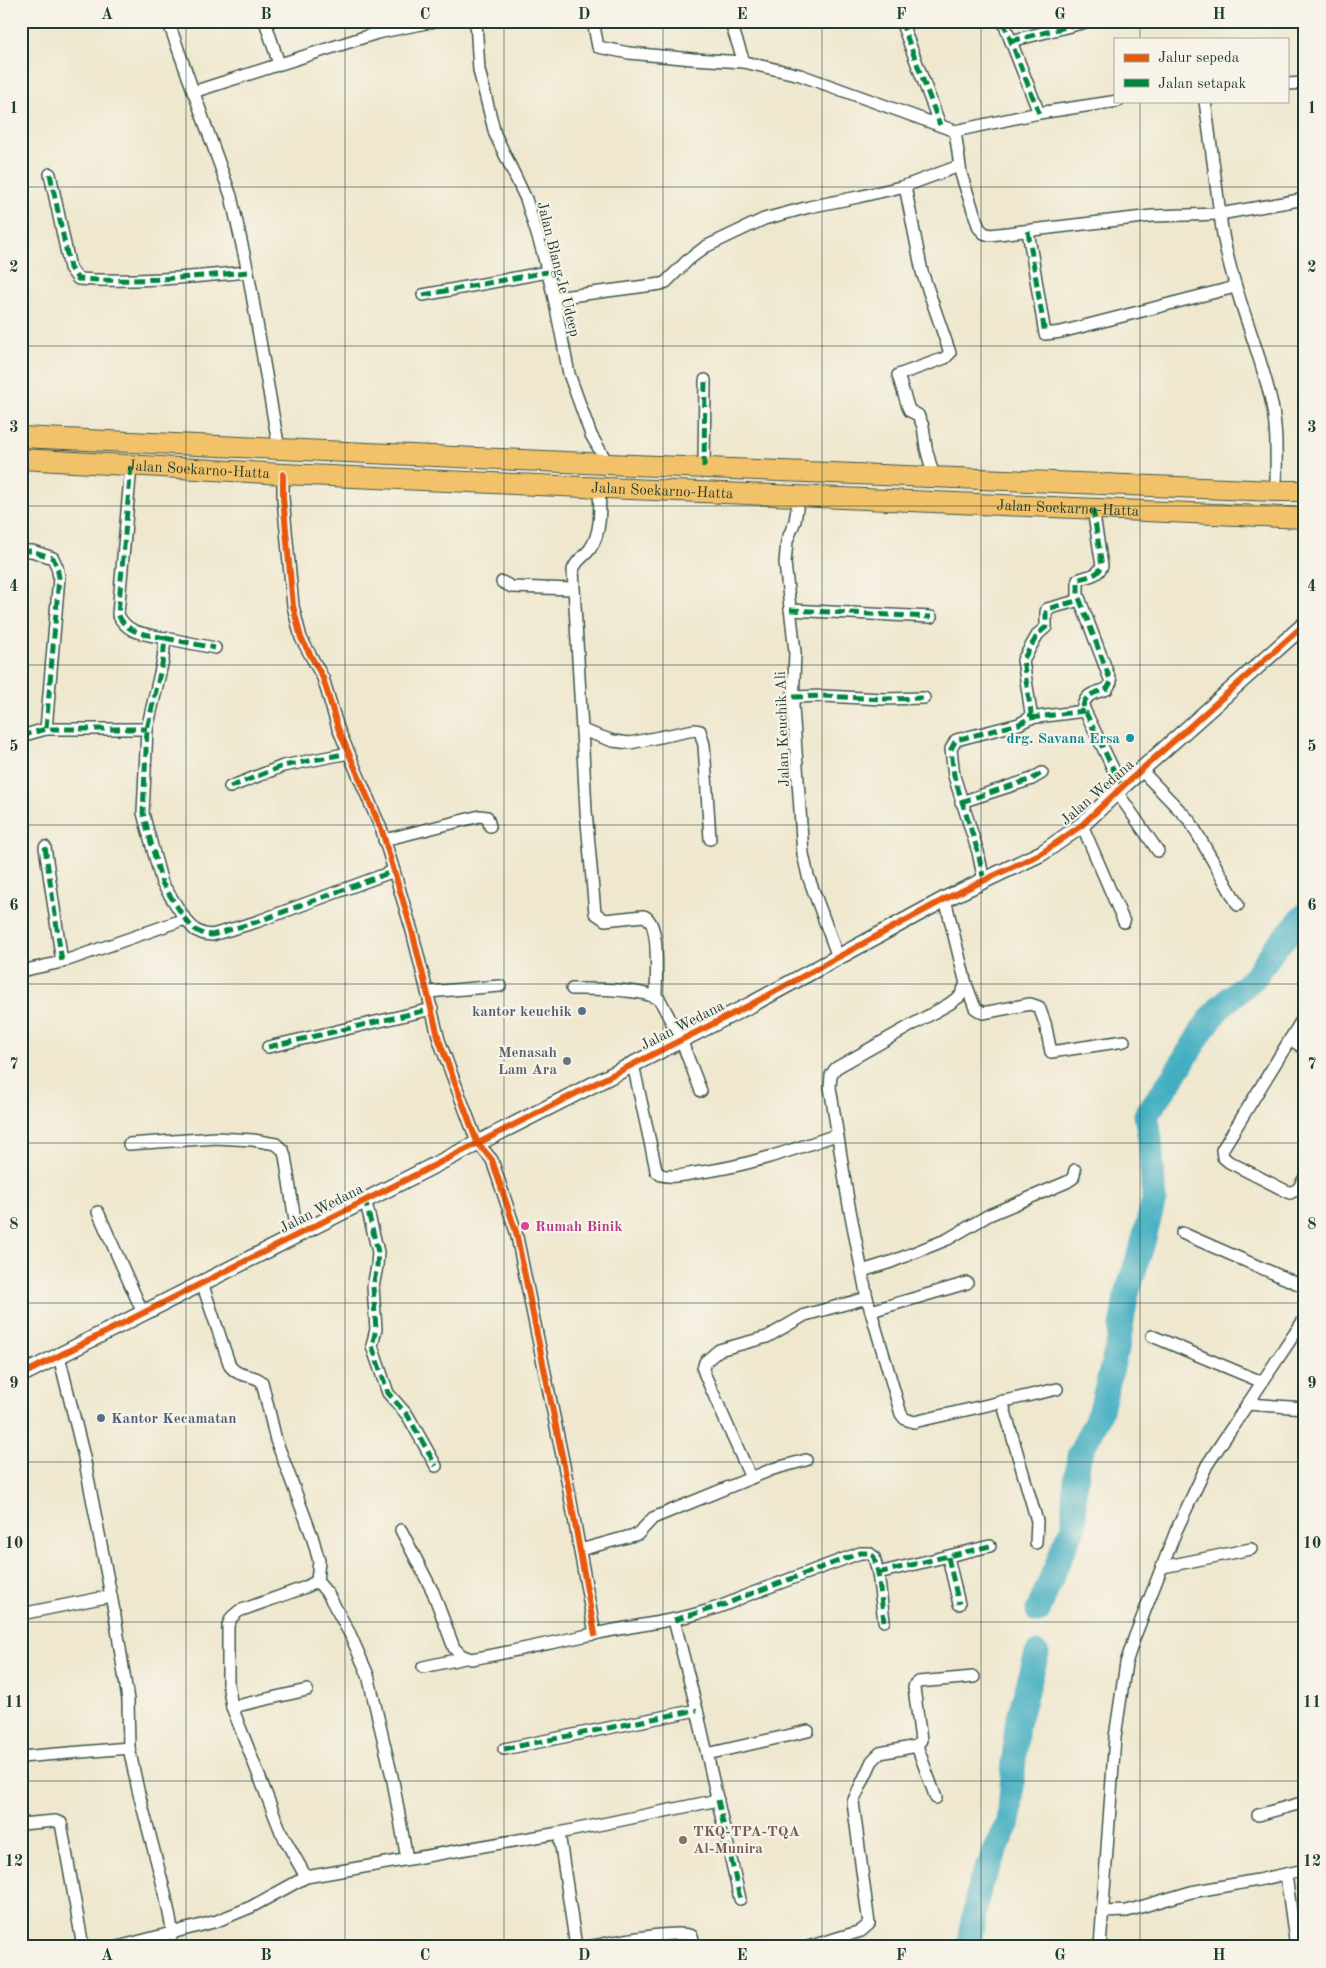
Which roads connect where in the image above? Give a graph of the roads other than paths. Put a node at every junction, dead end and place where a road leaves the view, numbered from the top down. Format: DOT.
graph roads {
  1 [pos="168,21"];
  2 [pos="265,21"];
  3 [pos="436,21"];
  4 [pos="476,21"];
  5 [pos="593,21"];
  6 [pos="730,21"];
  7 [pos="901,21"];
  8 [pos="1003,21"];
  9 [pos="1086,22"];
  10 [pos="1011,41"];
  11 [pos="744,62"];
  12 [pos="279,64"];
  13 [pos="1305,83"];
  14 [pos="1288,84"];
  15 [pos="194,92"];
  16 [pos="1114,102"];
  17 [pos="1205,102"];
  18 [pos="1039,112"];
  19 [pos="940,125"];
  20 [pos="955,131"];
  21 [pos="959,166"];
  22 [pos="50,174"];
  23 [pos="905,186"];
  24 [pos="1305,199"];
  25 [pos="1220,214"];
  26 [pos="1028,231"];
  27 [pos="248,272"];
  28 [pos="548,272"];
  29 [pos="1235,287"];
  30 [pos="423,296"];
  31 [pos="554,298"];
  32 [pos="705,380"];
  33 [pos="21,437"];
  34 [pos="279,449"];
  35 [pos="457,458"];
  36 [pos="21,459"];
  37 [pos="608,464"];
  38 [pos="131,466"];
  39 [pos="704,468"];
  40 [pos="283,474"];
  41 [pos="934,478"];
  42 [pos="456,481"];
  43 [pos="599,488"];
  44 [pos="1276,491"];
  45 [pos="1305,491"];
  46 [pos="799,496"];
  47 [pos="1094,509"];
  48 [pos="1305,518"];
  49 [pos="21,551"];
  50 [pos="502,582"];
  51 [pos="573,589"];
  52 [pos="1080,600"];
  53 [pos="790,610"];
  54 [pos="931,617"];
  55 [pos="1305,624"];
  56 [pos="165,638"];
  57 [pos="215,648"];
  58 [pos="793,697"];
  59 [pos="924,698"];
  60 [pos="1084,711"];
  61 [pos="1030,718"];
  62 [pos="46,729"];
  63 [pos="147,729"];
  64 [pos="582,730"];
  65 [pos="21,736"];
  66 [pos="348,753"];
  67 [pos="1140,770"];
  68 [pos="1042,773"];
  69 [pos="230,787"];
  70 [pos="1120,789"];
  71 [pos="962,802"];
  72 [pos="1082,825"];
  73 [pos="490,826"];
  74 [pos="710,839"];
  75 [pos="384,840"];
  76 [pos="45,848"];
  77 [pos="1158,852"];
  78 [pos="394,871"];
  79 [pos="984,881"];
  80 [pos="946,899"];
  81 [pos="1238,905"];
  82 [pos="185,919"];
  83 [pos="1124,922"];
  84 [pos="838,958"];
  85 [pos="62,962"];
  86 [pos="21,971"];
  87 [pos="966,984"];
  88 [pos="500,986"];
  89 [pos="572,989"];
  90 [pos="428,992"];
  91 [pos="656,996"];
  92 [pos="432,1010"];
  93 [pos="1305,1015"];
  94 [pos="681,1040"];
  95 [pos="1290,1040"];
  96 [pos="1124,1041"];
  97 [pos="268,1047"];
  98 [pos="1305,1049"];
  99 [pos="633,1064"];
  100 [pos="700,1092"];
  101 [pos="836,1135"];
  102 [pos="478,1142"];
  103 [pos="129,1144"];
  104 [pos="1075,1170"];
  105 [pos="1305,1177"];
  106 [pos="365,1199"];
  107 [pos="98,1212"];
  108 [pos="1182,1232"];
  109 [pos="298,1234"];
  110 [pos="862,1271"];
  111 [pos="202,1283"];
  112 [pos="967,1283"];
  113 [pos="1305,1287"];
  114 [pos="867,1298"];
  115 [pos="871,1311"];
  116 [pos="143,1313"];
  117 [pos="1305,1318"];
  118 [pos="1152,1336"];
  119 [pos="21,1351"];
  120 [pos="59,1356"];
  121 [pos="24,1373"];
  122 [pos="1262,1382"];
  123 [pos="1058,1388"];
  124 [pos="1002,1401"];
  125 [pos="1247,1404"];
  126 [pos="1305,1408"];
  127 [pos="806,1460"];
  128 [pos="436,1466"];
  129 [pos="752,1478"];
  130 [pos="401,1530"];
  131 [pos="1036,1543"];
  132 [pos="990,1546"];
  133 [pos="580,1550"];
  134 [pos="1252,1550"];
  135 [pos="948,1557"];
  136 [pos="1163,1567"];
  137 [pos="878,1573"];
  138 [pos="317,1581"];
  139 [pos="111,1596"];
  140 [pos="959,1604"];
  141 [pos="21,1614"];
  142 [pos="674,1620"];
  143 [pos="884,1621"];
  144 [pos="595,1634"];
  145 [pos="465,1658"];
  146 [pos="422,1667"];
  147 [pos="974,1678"];
  148 [pos="307,1690"];
  149 [pos="232,1707"];
  150 [pos="697,1710"];
  151 [pos="808,1731"];
  152 [pos="917,1746"];
  153 [pos="129,1748"];
  154 [pos="504,1749"];
  155 [pos="707,1754"];
  156 [pos="21,1757"];
  157 [pos="936,1798"];
  158 [pos="718,1800"];
  159 [pos="1305,1802"];
  160 [pos="1258,1815"];
  161 [pos="21,1824"];
  162 [pos="560,1833"];
  163 [pos="407,1859"];
  164 [pos="1305,1870"];
  165 [pos="1286,1875"];
  166 [pos="306,1877"];
  167 [pos="740,1899"];
  168 [pos="1102,1912"];
  169 [pos="173,1934"];
  170 [pos="83,1947"];
  171 [pos="118,1947"];
  172 [pos="576,1947"];
  173 [pos="586,1947"];
  174 [pos="696,1947"];
  175 [pos="808,1947"];
  176 [pos="1100,1947"];
  177 [pos="1296,1947"];
  1 -- 15 [label="street"];
  2 -- 12 [label="street"];
  3 -- 12 [label="street"];
  4 -- 28 [label="street, Jalan Blang Ie Udeep"];
  5 -- 11 [label="street"];
  6 -- 11 [label="street"];
  7 -- 19 [label="street"];
  8 -- 10 [label="street"];
  9 -- 10 [label="street"];
  10 -- 18 [label="street"];
  11 -- 19 [label="street"];
  12 -- 15 [label="street"];
  13 -- 14 [label="street"];
  15 -- 27 [label="street"];
  16 -- 18 [label="street"];
  17 -- 25 [label="street"];
  18 -- 20 [label="street"];
  19 -- 20 [label="street"];
  20 -- 21 [label="street"];
  21 -- 23 [label="street"];
  21 -- 26 [label="street"];
  22 -- 27 [label="street"];
  23 -- 31 [label="street"];
  23 -- 41 [label="street"];
  24 -- 25 [label="street"];
  25 -- 26 [label="street"];
  25 -- 29 [label="street"];
  26 -- 29 [label="street"];
  27 -- 34 [label="street"];
  28 -- 30 [label="street"];
  28 -- 31 [label="street, Jalan Blang Ie Udeep"];
  29 -- 44 [label="street"];
  31 -- 37 [label="street, Jalan Blang Ie Udeep"];
  32 -- 39 [label="street"];
  33 -- 34 [label="highway, Jalan Soekarno-Hatta"];
  34 -- 35 [label="highway, Jalan Soekarno-Hatta"];
  35 -- 37 [label="highway, Jalan Soekarno-Hatta"];
  35 -- 42 [label="highway"];
  36 -- 38 [label="highway, Jalan Soekarno-Hatta"];
  37 -- 39 [label="highway, Jalan Soekarno-Hatta"];
  38 -- 40 [label="highway, Jalan Soekarno-Hatta"];
  38 -- 56 [label="street"];
  39 -- 41 [label="highway, Jalan Soekarno-Hatta"];
  40 -- 42 [label="highway, Jalan Soekarno-Hatta"];
  40 -- 66 [label="street"];
  41 -- 44 [label="highway, Jalan Soekarno-Hatta"];
  42 -- 43 [label="highway, Jalan Soekarno-Hatta"];
  43 -- 46 [label="highway, Jalan Soekarno-Hatta"];
  43 -- 51 [label="street"];
  44 -- 45 [label="highway, Jalan Soekarno-Hatta"];
  46 -- 47 [label="highway, Jalan Soekarno-Hatta"];
  46 -- 53 [label="street, Jalan Keuchik Ali"];
  47 -- 48 [label="highway, Jalan Soekarno-Hatta"];
  47 -- 52 [label="street"];
  49 -- 62 [label="street"];
  50 -- 51 [label="street"];
  51 -- 64 [label="street"];
  52 -- 60 [label="street"];
  52 -- 61 [label="street"];
  53 -- 54 [label="street"];
  53 -- 58 [label="street, Jalan Keuchik Ali"];
  55 -- 67 [label="street, Jalan Wedana"];
  56 -- 57 [label="street"];
  56 -- 63 [label="street"];
  58 -- 59 [label="street"];
  58 -- 84 [label="street, Jalan Keuchik Ali"];
  60 -- 61 [label="street"];
  60 -- 70 [label="street"];
  61 -- 71 [label="street"];
  62 -- 63 [label="street"];
  62 -- 65 [label="street"];
  63 -- 82 [label="street"];
  64 -- 74 [label="street"];
  64 -- 91 [label="street"];
  66 -- 69 [label="street"];
  66 -- 75 [label="street"];
  67 -- 70 [label="street, Jalan Wedana"];
  67 -- 81 [label="street"];
  68 -- 71 [label="street"];
  70 -- 72 [label="street, Jalan Wedana"];
  70 -- 77 [label="street"];
  71 -- 79 [label="street"];
  72 -- 79 [label="street, Jalan Wedana"];
  72 -- 83 [label="street"];
  73 -- 75 [label="street"];
  75 -- 78 [label="street"];
  76 -- 85 [label="street"];
  78 -- 82 [label="street"];
  78 -- 90 [label="street"];
  79 -- 80 [label="street, Jalan Wedana"];
  80 -- 84 [label="street, Jalan Wedana"];
  80 -- 87 [label="street"];
  82 -- 85 [label="street"];
  84 -- 94 [label="street, Jalan Wedana"];
  85 -- 86 [label="street"];
  87 -- 96 [label="street"];
  87 -- 101 [label="street"];
  88 -- 90 [label="street"];
  89 -- 91 [label="street"];
  90 -- 92 [label="street"];
  91 -- 94 [label="street"];
  92 -- 97 [label="street"];
  92 -- 102 [label="street"];
  93 -- 95 [label="street"];
  94 -- 99 [label="street, Jalan Wedana"];
  94 -- 100 [label="street"];
  95 -- 98 [label="street"];
  95 -- 105 [label="street"];
  99 -- 101 [label="street"];
  99 -- 102 [label="street, Jalan Wedana"];
  101 -- 110 [label="street"];
  102 -- 106 [label="street, Jalan Wedana"];
  102 -- 133 [label="street"];
  103 -- 109 [label="street"];
  104 -- 110 [label="street"];
  106 -- 109 [label="street, Jalan Wedana"];
  106 -- 128 [label="street"];
  107 -- 116 [label="street"];
  108 -- 113 [label="street"];
  109 -- 111 [label="street, Jalan Wedana"];
  110 -- 114 [label="street"];
  111 -- 116 [label="street, Jalan Wedana"];
  111 -- 138 [label="street"];
  112 -- 115 [label="street"];
  114 -- 115 [label="street"];
  114 -- 129 [label="street"];
  115 -- 124 [label="street"];
  116 -- 120 [label="street, Jalan Wedana"];
  117 -- 122 [label="street"];
  118 -- 122 [label="street"];
  119 -- 121 [label="street"];
  120 -- 121 [label="street, Jalan Wedana"];
  120 -- 139 [label="street"];
  122 -- 125 [label="street"];
  123 -- 124 [label="street"];
  124 -- 131 [label="street"];
  125 -- 126 [label="street"];
  125 -- 136 [label="street"];
  127 -- 129 [label="street"];
  129 -- 133 [label="street"];
  130 -- 145 [label="street"];
  132 -- 135 [label="street"];
  133 -- 144 [label="street"];
  134 -- 136 [label="street"];
  135 -- 137 [label="street"];
  135 -- 140 [label="street"];
  136 -- 168 [label="street"];
  137 -- 142 [label="street"];
  137 -- 143 [label="street"];
  138 -- 149 [label="street"];
  138 -- 163 [label="street"];
  139 -- 141 [label="street"];
  139 -- 153 [label="street"];
  142 -- 144 [label="street"];
  142 -- 150 [label="street"];
  144 -- 145 [label="street"];
  145 -- 146 [label="street"];
  147 -- 152 [label="street"];
  148 -- 149 [label="street"];
  149 -- 166 [label="street"];
  150 -- 154 [label="street"];
  150 -- 155 [label="street"];
  151 -- 155 [label="street"];
  152 -- 157 [label="street"];
  152 -- 175 [label="street"];
  153 -- 156 [label="street"];
  153 -- 169 [label="street"];
  155 -- 158 [label="street"];
  158 -- 162 [label="street"];
  158 -- 167 [label="street"];
  159 -- 160 [label="street"];
  161 -- 170 [label="street"];
  162 -- 163 [label="street"];
  162 -- 172 [label="street"];
  163 -- 166 [label="street"];
  164 -- 165 [label="street"];
  165 -- 168 [label="street"];
  165 -- 177 [label="street"];
  166 -- 169 [label="street"];
  168 -- 176 [label="street"];
  169 -- 171 [label="street"];
  173 -- 174 [label="street"];
}
